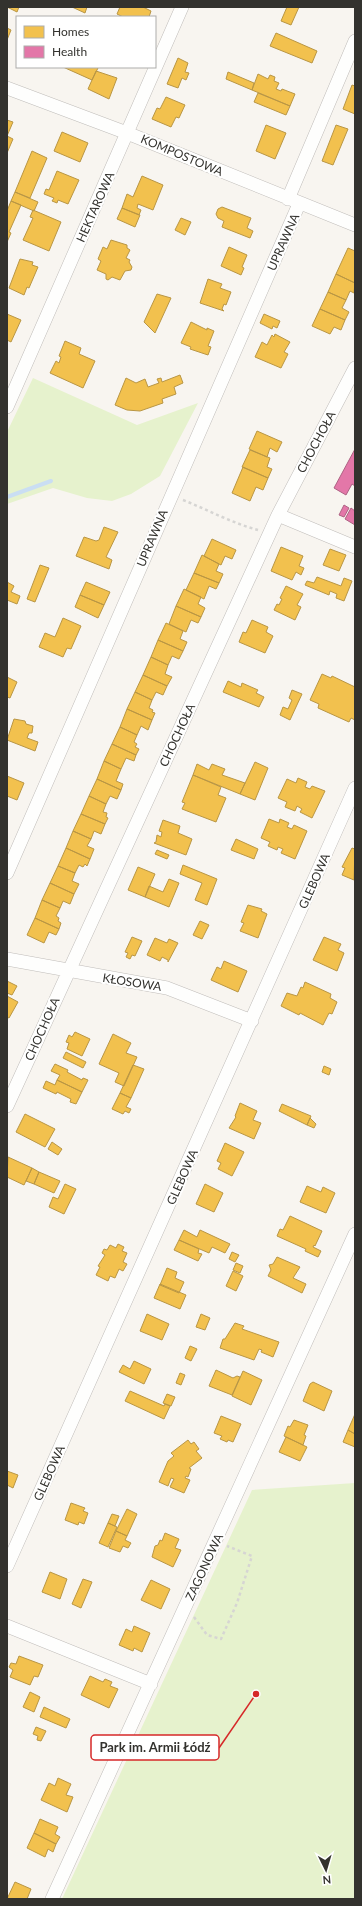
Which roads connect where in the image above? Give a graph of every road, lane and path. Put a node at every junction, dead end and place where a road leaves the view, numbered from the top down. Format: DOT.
graph roads {
  1 [pos="182,7"];
  2 [pos="355,41"];
  3 [pos="156,68"];
  4 [pos="156,68"];
  5 [pos="7,88"];
  6 [pos="128,133"];
  7 [pos="294,202"];
  8 [pos="355,225"];
  9 [pos="355,368"];
  10 [pos="7,407"];
  11 [pos="171,495"];
  12 [pos="278,515"];
  13 [pos="270,533"];
  14 [pos="355,547"];
  15 [pos="355,788"];
  16 [pos="7,873"];
  17 [pos="7,960"];
  18 [pos="68,971"];
  19 [pos="252,1021"];
  20 [pos="7,1106"];
  21 [pos="355,1234"];
  22 [pos="216,1541"];
  23 [pos="7,1566"];
  24 [pos="185,1609"];
  25 [pos="7,1626"];
  26 [pos="151,1684"];
  27 [pos="52,1899"];
  1 -- 3 [label="street, HEKTAROWA"];
  2 -- 7 [label="street, UPRAWNA"];
  4 -- 6 [label="street, HEKTAROWA"];
  5 -- 6 [label="street, KOMPOSTOWA"];
  6 -- 7 [label="street, KOMPOSTOWA"];
  6 -- 10 [label="street, HEKTAROWA"];
  7 -- 8 [label="street, KOMPOSTOWA"];
  7 -- 11 [label="street, UPRAWNA"];
  9 -- 12 [label="street, CHOCHOŁA"];
  11 -- 13 [label="path"];
  11 -- 16 [label="street, UPRAWNA"];
  12 -- 13 [label="street, CHOCHOŁA"];
  12 -- 14 [label="street"];
  13 -- 18 [label="street, CHOCHOŁA"];
  15 -- 19 [label="street, GLEBOWA"];
  17 -- 18 [label="street, KŁOSOWA"];
  18 -- 19 [label="street, KŁOSOWA"];
  18 -- 20 [label="street, CHOCHOŁA"];
  19 -- 23 [label="street, GLEBOWA"];
  21 -- 22 [label="street, ZAGONOWA"];
  22 -- 24 [label="street, ZAGONOWA"];
  22 -- 24 [label="path"];
  24 -- 26 [label="street, ZAGONOWA"];
  25 -- 26 [label="street"];
  26 -- 27 [label="street, ZAGONOWA"];
}
